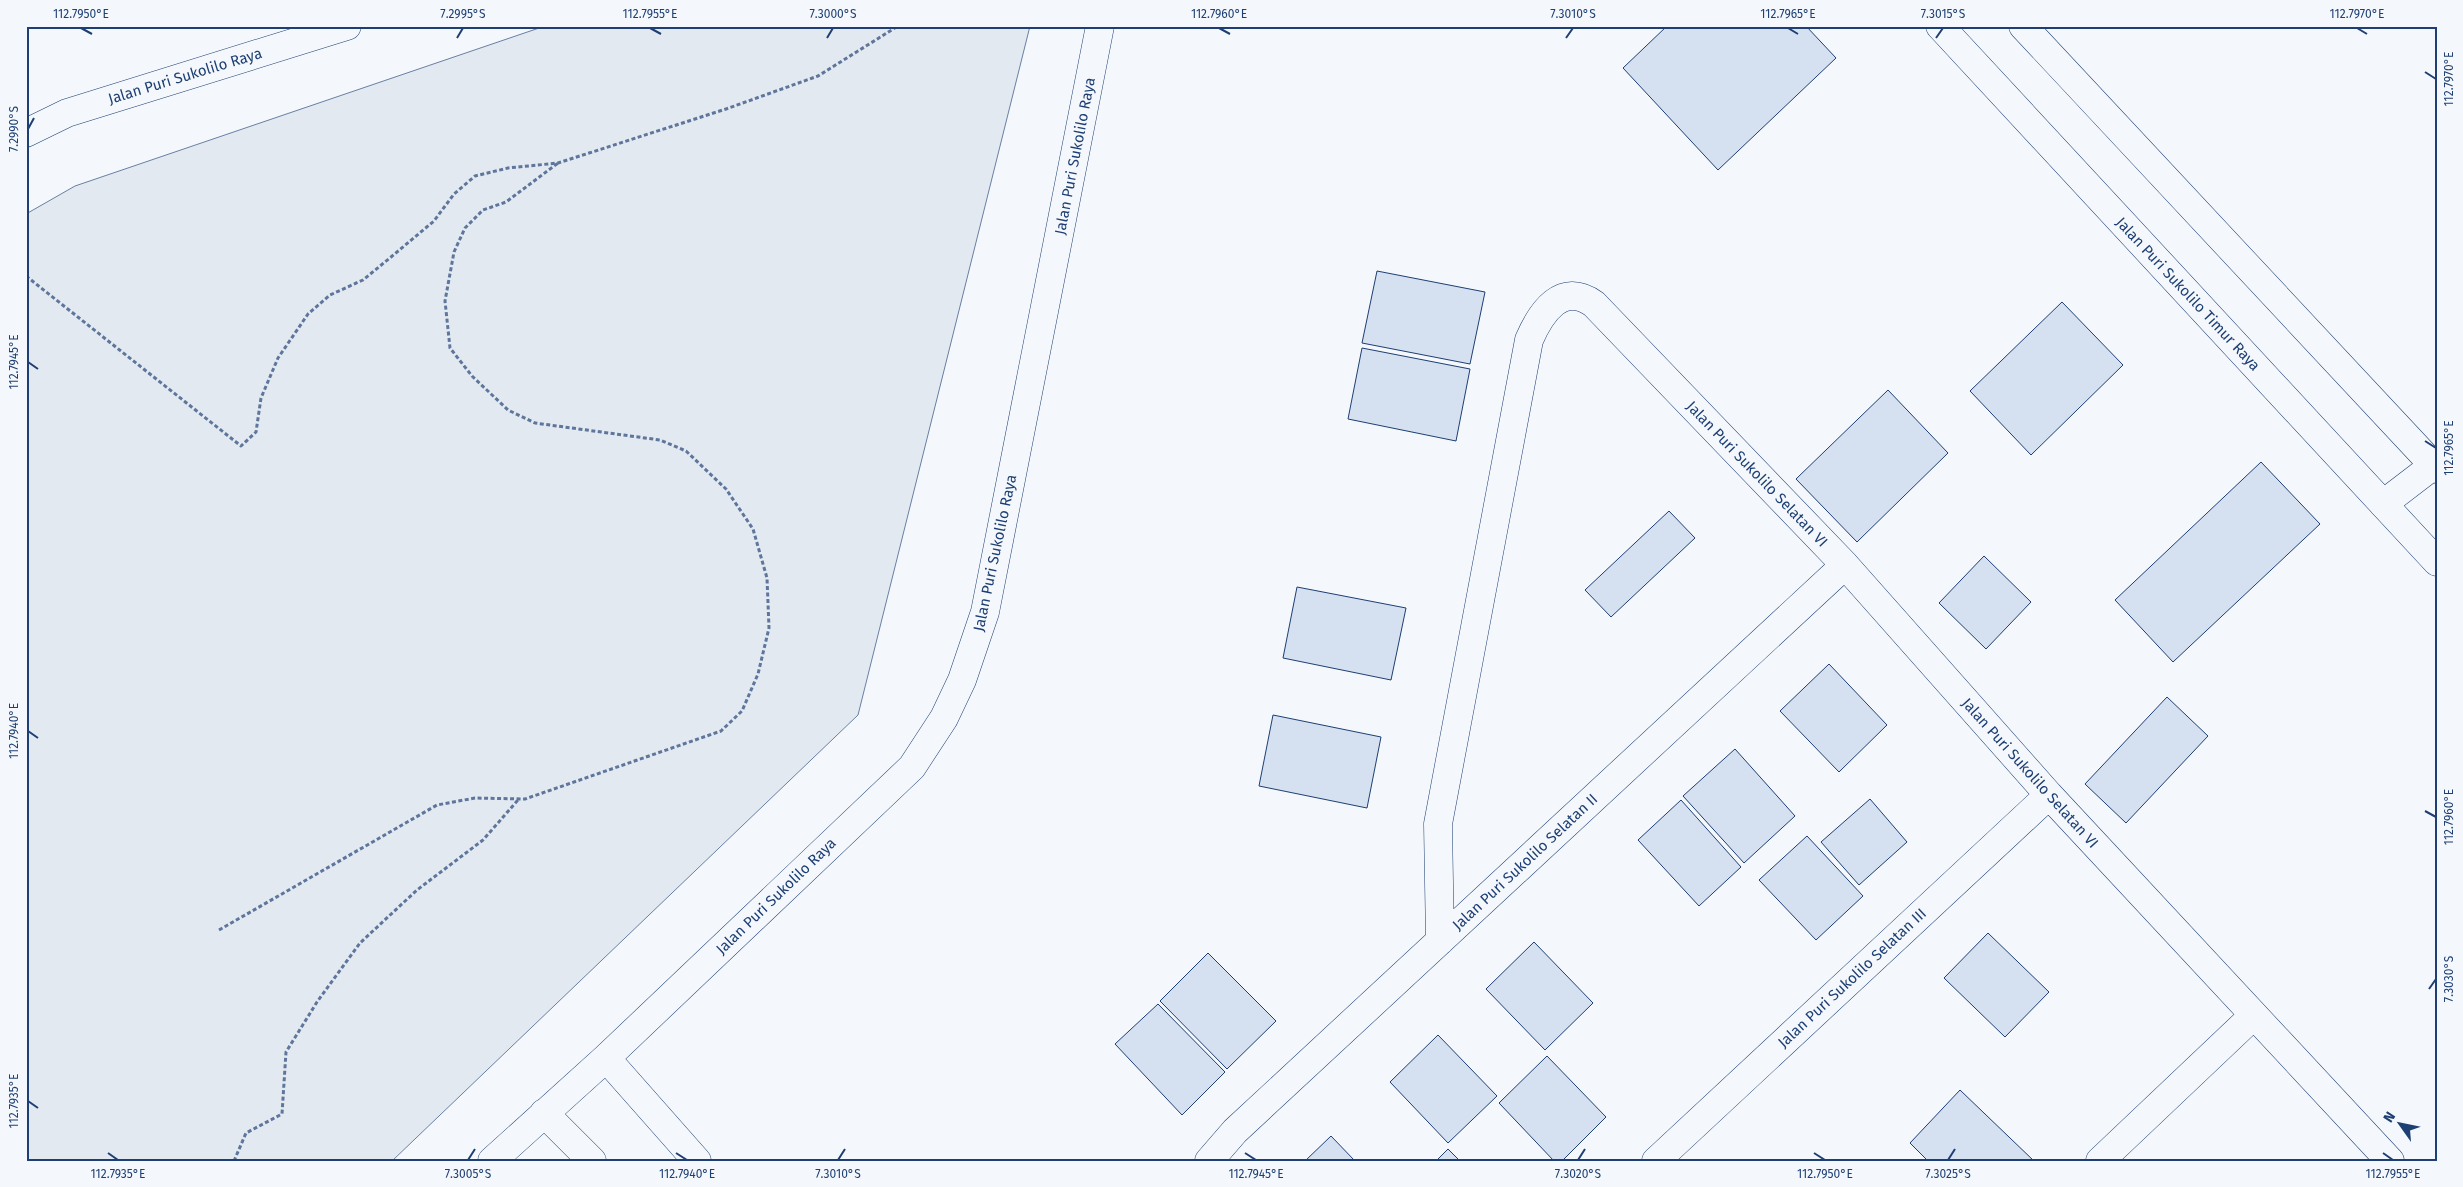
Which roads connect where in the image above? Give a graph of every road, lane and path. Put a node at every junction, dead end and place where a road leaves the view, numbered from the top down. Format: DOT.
graph roads {
  1 [pos="346,26"];
  2 [pos="898,26"];
  3 [pos="1100,26"];
  4 [pos="1940,26"];
  5 [pos="2023,26"];
  6 [pos="26,133"];
  7 [pos="558,163"];
  8 [pos="26,276"];
  9 [pos="2435,467"];
  10 [pos="2383,504"];
  11 [pos="2437,562"];
  12 [pos="1845,565"];
  13 [pos="2049,795"];
  14 [pos="519,799"];
  15 [pos="219,930"];
  16 [pos="1440,941"];
  17 [pos="2253,1016"];
  18 [pos="606,1058"];
  19 [pos="544,1113"];
  20 [pos="234,1161"];
  21 [pos="492,1161"];
  22 [pos="592,1161"];
  23 [pos="697,1161"];
  24 [pos="1209,1161"];
  25 [pos="1656,1161"];
  26 [pos="2100,1161"];
  27 [pos="2390,1161"];
  1 -- 6 [label="street, Jalan Puri Sukolilo Raya"];
  2 -- 7 [label="path"];
  3 -- 18 [label="street, Jalan Puri Sukolilo Raya"];
  4 -- 10 [label="street, Jalan Puri Sukolilo Timur Raya"];
  5 -- 9 [label="street"];
  7 -- 8 [label="path"];
  7 -- 14 [label="path"];
  9 -- 10 [label="street"];
  10 -- 11 [label="street, Jalan Puri Sukolilo Timur Raya"];
  12 -- 13 [label="street, Jalan Puri Sukolilo Selatan VI"];
  12 -- 16 [label="street, Jalan Puri Sukolilo Selatan II"];
  12 -- 16 [label="street, Jalan Puri Sukolilo Selatan VI"];
  13 -- 17 [label="street, Jalan Puri Sukolilo Selatan VI"];
  13 -- 25 [label="street, Jalan Puri Sukolilo Selatan III"];
  14 -- 15 [label="path"];
  14 -- 20 [label="path"];
  16 -- 24 [label="street, Jalan Puri Sukolilo Selatan II"];
  17 -- 26 [label="street"];
  17 -- 27 [label="street, Jalan Puri Sukolilo Selatan VI"];
  18 -- 19 [label="street, Jalan Puri Sukolilo Raya"];
  18 -- 23 [label="street"];
  19 -- 21 [label="street, Jalan Puri Sukolilo Raya"];
  19 -- 22 [label="street"];
}
